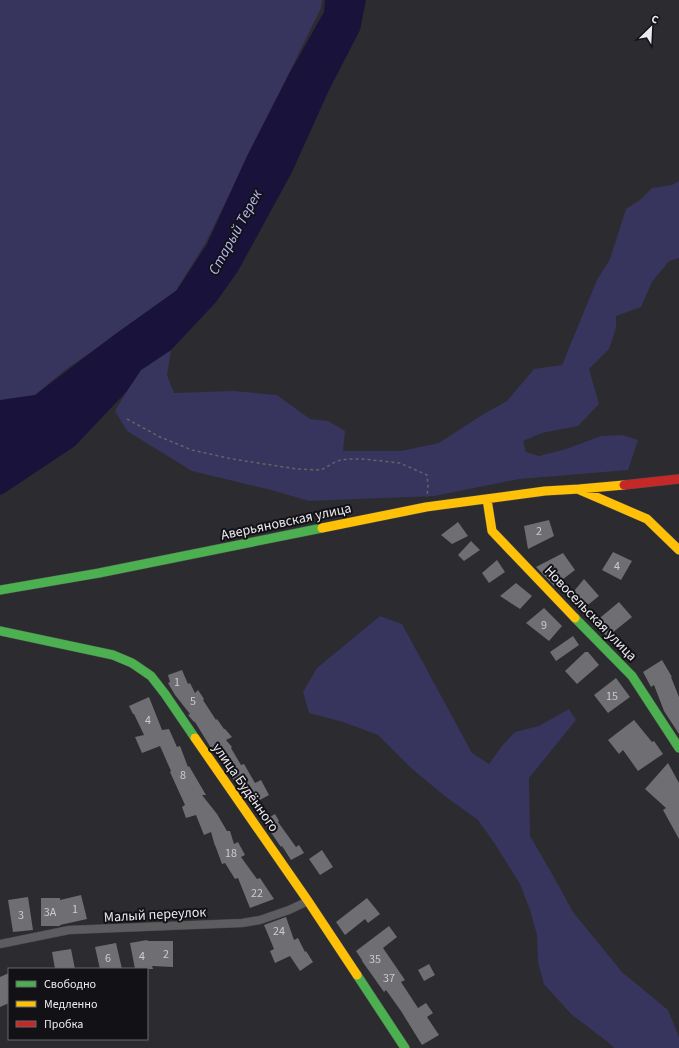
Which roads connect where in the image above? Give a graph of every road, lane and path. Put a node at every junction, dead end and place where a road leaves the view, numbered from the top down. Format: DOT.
graph roads {
  1 [pos="127,419"];
  2 [pos="679,479"];
  3 [pos="579,489"];
  4 [pos="487,499"];
  5 [pos="426,507"];
  6 [pos="679,550"];
  7 [pos="0,590"];
  8 [pos="0,631"];
  9 [pos="679,748"];
  10 [pos="308,901"];
  11 [pos="0,944"];
  12 [pos="405,1048"];
  1 -- 5 [label="path"];
  2 -- 3 [label="street, Аверьяновская улица"];
  3 -- 4 [label="street, Аверьяновская улица"];
  3 -- 6 [label="street"];
  4 -- 5 [label="street, Аверьяновская улица"];
  4 -- 9 [label="street, Новосельская улица"];
  5 -- 7 [label="street, Аверьяновская улица"];
  8 -- 10 [label="street, улица Будённого"];
  10 -- 11 [label="street, Малый переулок"];
  10 -- 12 [label="street, улица Будённого"];
}
